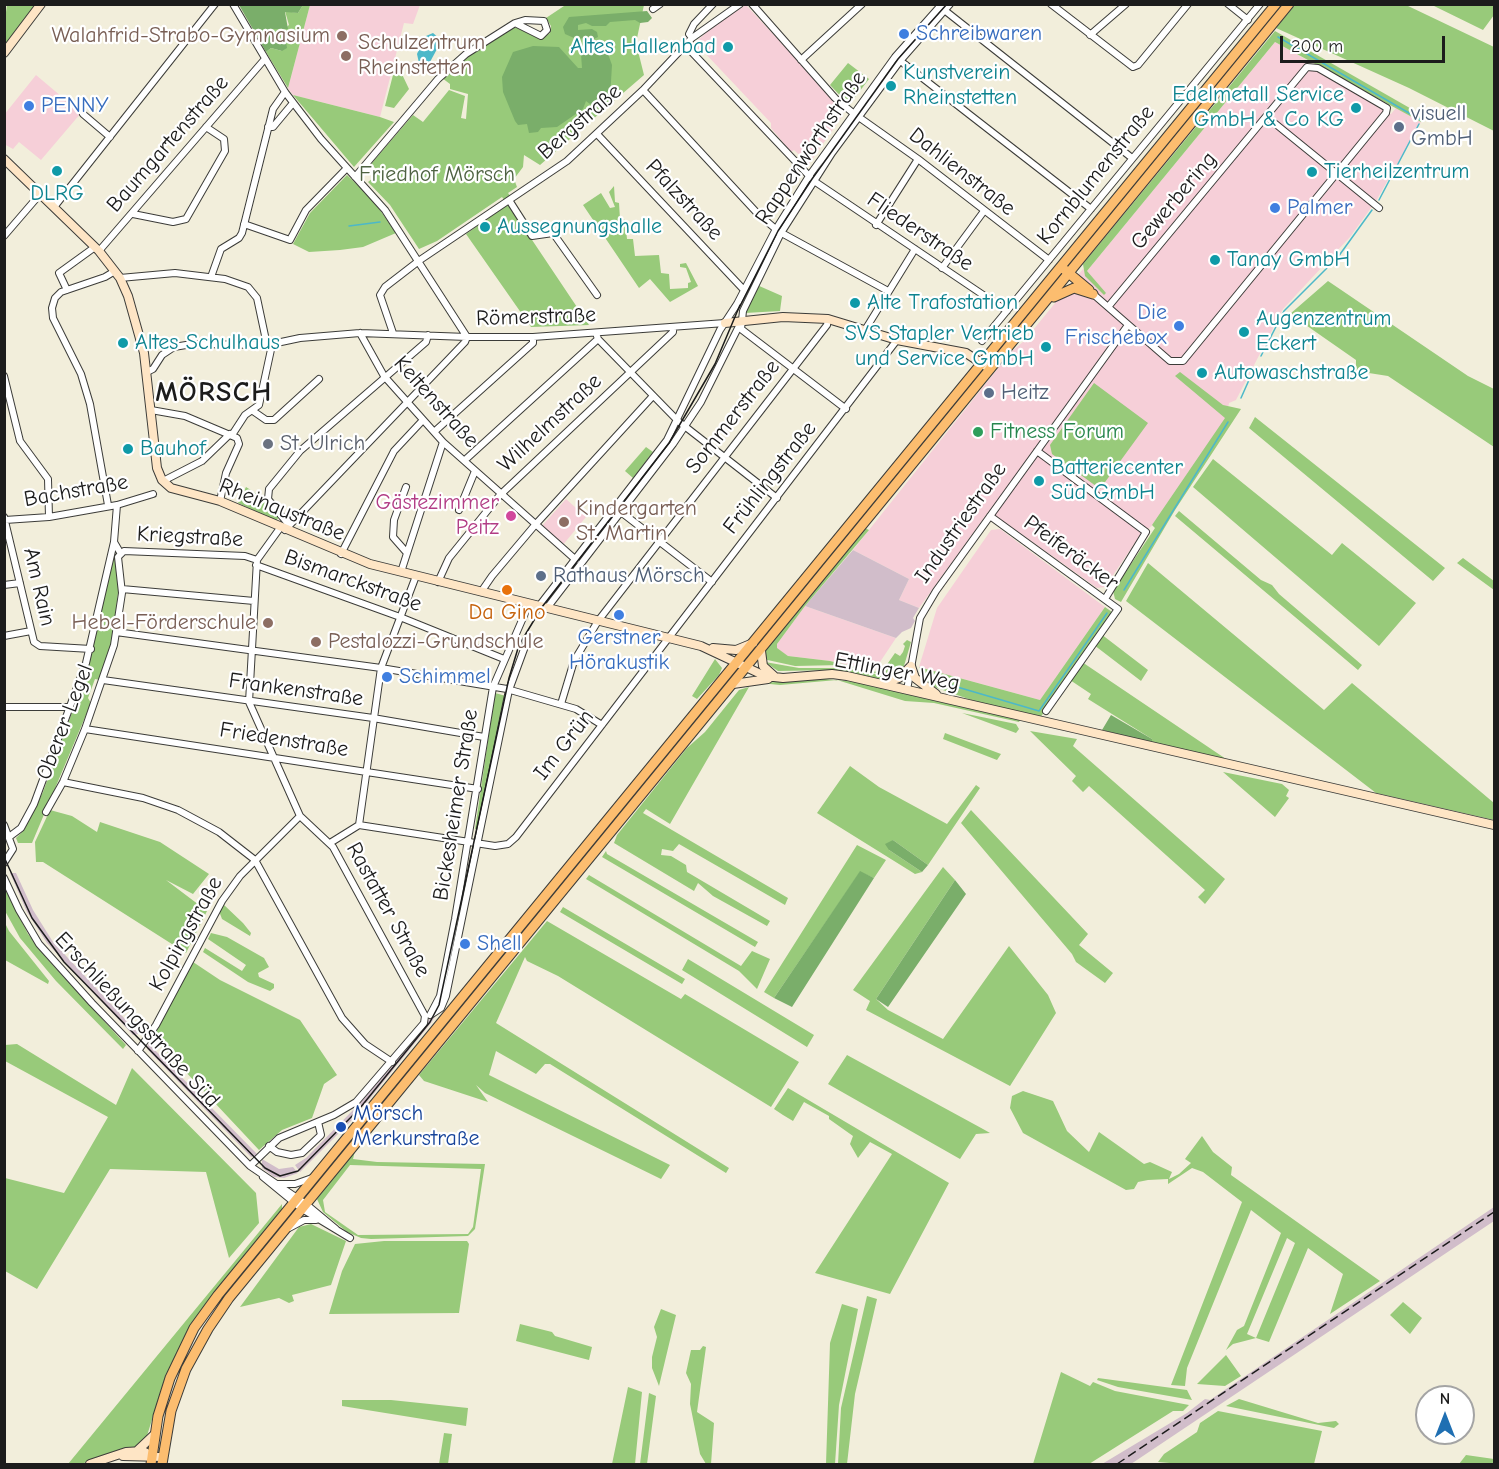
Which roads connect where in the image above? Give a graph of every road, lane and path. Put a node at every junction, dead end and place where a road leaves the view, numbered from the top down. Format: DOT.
graph roads {
  1 [pos="41,4"];
  2 [pos="215,4"];
  3 [pos="233,4"];
  4 [pos="660,4"];
  5 [pos="713,4"];
  6 [pos="740,4"];
  7 [pos="752,4"];
  8 [pos="862,4"];
  9 [pos="1051,4"];
  10 [pos="1126,4"];
  11 [pos="1188,4"];
  12 [pos="1228,4"];
  13 [pos="1260,4"];
  14 [pos="1276,4"];
  15 [pos="1289,4"];
  16 [pos="945,6"];
  17 [pos="652,9"];
  18 [pos="1248,20"];
  19 [pos="515,23"];
  20 [pos="1090,35"];
  21 [pos="692,38"];
  22 [pos="685,45"];
  23 [pos="4,53"];
  24 [pos="898,59"];
  25 [pos="264,60"];
  26 [pos="801,60"];
  27 [pos="643,90"];
  28 [pos="285,92"];
  29 [pos="293,103"];
  30 [pos="82,114"];
  31 [pos="855,114"];
  32 [pos="1267,117"];
  33 [pos="206,127"];
  34 [pos="268,127"];
  35 [pos="597,134"];
  36 [pos="110,137"];
  37 [pos="1132,158"];
  38 [pos="4,159"];
  39 [pos="918,159"];
  40 [pos="347,168"];
  41 [pos="1336,174"];
  42 [pos="355,177"];
  43 [pos="812,178"];
  44 [pos="41,193"];
  45 [pos="509,200"];
  46 [pos="55,206"];
  47 [pos="1379,208"];
  48 [pos="1091,209"];
  49 [pos="984,211"];
  50 [pos="133,214"];
  51 [pos="244,224"];
  52 [pos="876,225"];
  53 [pos="778,231"];
  54 [pos="4,236"];
  55 [pos="97,249"];
  56 [pos="915,249"];
  57 [pos="420,260"];
  58 [pos="1049,260"];
  59 [pos="1079,261"];
  60 [pos="1061,266"];
  61 [pos="942,268"];
  62 [pos="1070,273"];
  63 [pos="118,274"];
  64 [pos="211,277"];
  65 [pos="67,290"];
  66 [pos="744,290"];
  67 [pos="888,291"];
  68 [pos="1093,294"];
  69 [pos="597,295"];
  70 [pos="1044,304"];
  71 [pos="1108,307"];
  72 [pos="1007,311"];
  73 [pos="828,319"];
  74 [pos="741,321"];
  75 [pos="725,323"];
  76 [pos="1128,325"];
  77 [pos="672,327"];
  78 [pos="865,330"];
  79 [pos="360,333"];
  80 [pos="393,333"];
  81 [pos="428,335"];
  82 [pos="597,336"];
  83 [pos="467,337"];
  84 [pos="533,337"];
  85 [pos="897,340"];
  86 [pos="981,341"];
  87 [pos="269,345"];
  88 [pos="985,367"];
  89 [pos="793,370"];
  90 [pos="147,372"];
  91 [pos="630,373"];
  92 [pos="4,376"];
  93 [pos="384,376"];
  94 [pos="318,379"];
  95 [pos="652,397"];
  96 [pos="407,401"];
  97 [pos="846,409"];
  98 [pos="151,410"];
  99 [pos="253,411"];
  100 [pos="423,420"];
  101 [pos="678,421"];
  102 [pos="684,426"];
  103 [pos="434,432"];
  104 [pos="231,435"];
  105 [pos="443,442"];
  106 [pos="1037,451"];
  107 [pos="725,456"];
  108 [pos="465,460"];
  109 [pos="475,471"];
  110 [pos="163,481"];
  111 [pos="406,487"];
  112 [pos="153,494"];
  113 [pos="500,495"];
  114 [pos="777,498"];
  115 [pos="220,501"];
  116 [pos="117,504"];
  117 [pos="108,505"];
  118 [pos="459,510"];
  119 [pos="621,512"];
  120 [pos="990,516"];
  121 [pos="49,517"];
  122 [pos="5,521"];
  123 [pos="535,525"];
  124 [pos="284,527"];
  125 [pos="660,541"];
  126 [pos="114,542"];
  127 [pos="406,553"];
  128 [pos="122,554"];
  129 [pos="341,554"];
  130 [pos="576,560"];
  131 [pos="256,562"];
  132 [pos="400,572"];
  133 [pos="416,576"];
  134 [pos="438,582"];
  135 [pos="712,582"];
  136 [pos="20,583"];
  137 [pos="4,585"];
  138 [pos="122,589"];
  139 [pos="481,592"];
  140 [pos="1105,599"];
  141 [pos="254,601"];
  142 [pos="529,604"];
  143 [pos="543,607"];
  144 [pos="400,617"];
  145 [pos="598,621"];
  146 [pos="31,631"];
  147 [pos="116,632"];
  148 [pos="4,636"];
  149 [pos="669,639"];
  150 [pos="527,640"];
  151 [pos="753,643"];
  152 [pos="701,646"];
  153 [pos="91,649"];
  154 [pos="761,651"];
  155 [pos="250,652"];
  156 [pos="504,659"];
  157 [pos="737,662"];
  158 [pos="911,666"];
  159 [pos="381,668"];
  160 [pos="746,669"];
  161 [pos="783,678"];
  162 [pos="103,680"];
  163 [pos="733,684"];
  164 [pos="881,684"];
  165 [pos="908,686"];
  166 [pos="493,687"];
  167 [pos="510,690"];
  168 [pos="942,698"];
  169 [pos="249,702"];
  170 [pos="561,704"];
  171 [pos="4,707"];
  172 [pos="70,707"];
  173 [pos="1046,711"];
  174 [pos="373,718"];
  175 [pos="602,726"];
  176 [pos="85,729"];
  177 [pos="484,737"];
  178 [pos="271,756"];
  179 [pos="366,771"];
  180 [pos="63,782"];
  181 [pos="478,789"];
  182 [pos="46,812"];
  183 [pos="300,816"];
  184 [pos="4,825"];
  185 [pos="359,825"];
  186 [pos="1494,825"];
  187 [pos="9,837"];
  188 [pos="473,842"];
  189 [pos="330,843"];
  190 [pos="255,860"];
  191 [pos="4,863"];
  192 [pos="4,878"];
  193 [pos="430,1015"];
  194 [pos="138,1051"];
  195 [pos="392,1062"];
  196 [pos="318,1122"];
  197 [pos="269,1146"];
  198 [pos="250,1166"];
  199 [pos="260,1174"];
  200 [pos="314,1178"];
  201 [pos="275,1182"];
  202 [pos="295,1200"];
  203 [pos="304,1206"];
  204 [pos="322,1222"];
  205 [pos="336,1229"];
  206 [pos="283,1231"];
  207 [pos="350,1238"];
  208 [pos="155,1434"];
  209 [pos="137,1451"];
  210 [pos="117,1455"];
  211 [pos="152,1460"];
  212 [pos="162,1461"];
  213 [pos="90,1464"];
  1 -- 23 [label="street"];
  2 -- 36 [label="street"];
  3 -- 25 [label="street"];
  4 -- 17 [label="street"];
  5 -- 21 [label="street"];
  6 -- 21 [label="street, Bergstraße"];
  7 -- 26 [label="street, Dahlienstraße"];
  8 -- 26 [label="street"];
  9 -- 20 [label="street"];
  10 -- 20 [label="street"];
  11 -- 20 [label="street"];
  12 -- 18 [label="street"];
  13 -- 18 [label="street, Kornblumenstraße"];
  14 -- 60 [label="main road"];
  15 -- 59 [label="main road"];
  16 -- 24 [label="street, Rappenwörthstraße"];
  16 -- 37 [label="street"];
  18 -- 37 [label="street, Kornblumenstraße"];
  19 -- 19 [label="street"];
  19 -- 42 [label="street"];
  21 -- 22 [label="street, Bergstraße"];
  22 -- 27 [label="street, Bergstraße"];
  22 -- 43 [label="street, Fliederstraße"];
  24 -- 31 [label="street, Rappenwörthstraße"];
  24 -- 48 [label="street"];
  25 -- 28 [label="street"];
  25 -- 33 [label="street, Baumgartenstraße"];
  26 -- 31 [label="street, Dahlienstraße"];
  27 -- 35 [label="street, Bergstraße"];
  27 -- 53 [label="street"];
  28 -- 29 [label="street"];
  28 -- 34 [label="street"];
  29 -- 34 [label="street"];
  29 -- 40 [label="street"];
  30 -- 36 [label="street"];
  31 -- 39 [label="street, Dahlienstraße"];
  31 -- 43 [label="street, Rappenwörthstraße"];
  32 -- 41 [label="street"];
  32 -- 41 [label="street, Gewerbering"];
  32 -- 71 [label="street, Gewerbering"];
  33 -- 50 [label="street, Baumgartenstraße"];
  33 -- 50 [label="street"];
  34 -- 51 [label="street"];
  35 -- 45 [label="street, Bergstraße"];
  35 -- 66 [label="street, Pfalzstraße"];
  36 -- 46 [label="street"];
  37 -- 48 [label="street, Kornblumenstraße"];
  38 -- 44 [label="street"];
  39 -- 49 [label="street, Dahlienstraße"];
  39 -- 52 [label="street"];
  40 -- 42 [label="street"];
  40 -- 51 [label="street"];
  41 -- 47 [label="street"];
  41 -- 76 [label="street, Gewerbering"];
  42 -- 57 [label="street"];
  43 -- 52 [label="street, Fliederstraße"];
  43 -- 53 [label="street, Rappenwörthstraße"];
  44 -- 46 [label="street"];
  44 -- 54 [label="street"];
  45 -- 57 [label="street, Bergstraße"];
  45 -- 69 [label="street"];
  46 -- 55 [label="street"];
  48 -- 58 [label="street, Kornblumenstraße"];
  49 -- 58 [label="street, Dahlienstraße"];
  49 -- 61 [label="street"];
  50 -- 55 [label="street, Baumgartenstraße"];
  51 -- 64 [label="street"];
  52 -- 56 [label="street, Fliederstraße"];
  53 -- 66 [label="street, Rappenwörthstraße"];
  53 -- 67 [label="street"];
  53 -- 74 [label="street, Rappenwörthstraße"];
  55 -- 63 [label="street"];
  55 -- 65 [label="street, Baumgartenstraße"];
  56 -- 61 [label="street, Fliederstraße"];
  56 -- 67 [label="street"];
  57 -- 80 [label="street, Bergstraße"];
  57 -- 83 [label="street"];
  58 -- 72 [label="street, Kornblumenstraße"];
  59 -- 62 [label="main road"];
  59 -- 68 [label="main road"];
  60 -- 62 [label="main road"];
  60 -- 88 [label="main road"];
  61 -- 72 [label="street, Fliederstraße"];
  62 -- 68 [label="main road"];
  62 -- 70 [label="main road"];
  63 -- 64 [label="street"];
  63 -- 65 [label="street"];
  63 -- 90 [label="street"];
  64 -- 87 [label="street"];
  65 -- 117 [label="street"];
  66 -- 75 [label="street, Rappenwörthstraße"];
  67 -- 78 [label="street"];
  68 -- 70 [label="main road"];
  68 -- 71 [label="street"];
  70 -- 88 [label="main road"];
  71 -- 76 [label="street"];
  72 -- 86 [label="street, Kornblumenstraße"];
  73 -- 74 [label="street, Römerstraße"];
  73 -- 78 [label="street, Römerstraße"];
  73 -- 89 [label="street, Sommerstraße"];
  74 -- 75 [label="street, Römerstraße"];
  74 -- 89 [label="street"];
  74 -- 102 [label="street, Rappenwörthstraße"];
  75 -- 77 [label="street, Römerstraße"];
  75 -- 101 [label="street, Rappenwörthstraße"];
  76 -- 106 [label="street, Industriestraße"];
  77 -- 82 [label="street, Römerstraße"];
  77 -- 91 [label="street, Wilhelmstraße"];
  78 -- 85 [label="street, Römerstraße"];
  79 -- 80 [label="street, Römerstraße"];
  79 -- 87 [label="street, Römerstraße"];
  79 -- 93 [label="street, Keltenstraße"];
  80 -- 81 [label="street, Römerstraße"];
  81 -- 83 [label="street, Römerstraße"];
  81 -- 93 [label="street"];
  82 -- 84 [label="street, Römerstraße"];
  82 -- 91 [label="street"];
  82 -- 108 [label="street"];
  83 -- 84 [label="street, Römerstraße"];
  83 -- 96 [label="street"];
  84 -- 103 [label="street"];
  85 -- 88 [label="street, Römerstraße"];
  85 -- 97 [label="street, Frühlingstraße"];
  87 -- 90 [label="street, Römerstraße"];
  87 -- 99 [label="street, Rheinaustraße"];
  88 -- 151 [label="main road"];
  88 -- 154 [label="main road"];
  89 -- 97 [label="street"];
  89 -- 107 [label="street, Sommerstraße"];
  90 -- 98 [label="street"];
  91 -- 95 [label="street"];
  91 -- 113 [label="street, Wilhelmstraße"];
  92 -- 121 [label="street"];
  93 -- 96 [label="street, Keltenstraße"];
  93 -- 124 [label="street"];
  94 -- 99 [label="street"];
  95 -- 101 [label="street"];
  95 -- 123 [label="street"];
  96 -- 100 [label="street, Keltenstraße"];
  96 -- 124 [label="street"];
  97 -- 114 [label="street, Frühlingstraße"];
  98 -- 104 [label="street"];
  98 -- 110 [label="street"];
  99 -- 104 [label="street, Rheinaustraße"];
  100 -- 103 [label="street, Keltenstraße"];
  100 -- 129 [label="street"];
  101 -- 102 [label="street"];
  101 -- 130 [label="street, Rappenwörthstraße"];
  102 -- 107 [label="street"];
  102 -- 119 [label="street, Rappenwörthstraße"];
  103 -- 105 [label="street, Keltenstraße"];
  104 -- 110 [label="street, Rheinaustraße"];
  104 -- 115 [label="street"];
  105 -- 108 [label="street, Keltenstraße"];
  105 -- 127 [label="street"];
  106 -- 120 [label="street, Industriestraße"];
  106 -- 140 [label="street"];
  107 -- 114 [label="street"];
  107 -- 125 [label="street, Sommerstraße"];
  108 -- 109 [label="street, Keltenstraße"];
  109 -- 113 [label="street, Keltenstraße"];
  109 -- 118 [label="street"];
  110 -- 115 [label="street, Rheinaustraße"];
  111 -- 127 [label="street"];
  112 -- 116 [label="street, Bachstraße"];
  113 -- 123 [label="street, Keltenstraße"];
  113 -- 134 [label="street, Wilhelmstraße"];
  114 -- 135 [label="street, Frühlingstraße"];
  115 -- 124 [label="street, Rheinaustraße"];
  116 -- 117 [label="street, Bachstraße"];
  116 -- 126 [label="street"];
  117 -- 121 [label="street, Bachstraße"];
  119 -- 125 [label="street"];
  119 -- 143 [label="street, Rappenwörthstraße"];
  120 -- 140 [label="street, Pfeiferäcker"];
  120 -- 158 [label="street, Industriestraße"];
  121 -- 122 [label="street, Bachstraße"];
  122 -- 136 [label="street, Am Rain"];
  123 -- 130 [label="street, Keltenstraße"];
  123 -- 139 [label="street"];
  124 -- 129 [label="street, Rheinaustraße"];
  124 -- 131 [label="street"];
  125 -- 135 [label="street"];
  125 -- 145 [label="street, Sommerstraße"];
  126 -- 128 [label="street"];
  126 -- 153 [label="street"];
  127 -- 132 [label="street"];
  128 -- 131 [label="street, Kriegstraße"];
  128 -- 138 [label="street, Oberer Legel"];
  129 -- 132 [label="street, Rheinaustraße"];
  130 -- 143 [label="street, Rappenwörthstraße"];
  131 -- 141 [label="street, Rastatter Straße"];
  131 -- 144 [label="street, Bismarckstraße"];
  132 -- 133 [label="street, Rheinaustraße"];
  133 -- 134 [label="street, Rheinaustraße"];
  133 -- 144 [label="street"];
  134 -- 139 [label="street, Rheinaustraße"];
  135 -- 149 [label="street, Frühlingstraße"];
  136 -- 137 [label="street"];
  136 -- 146 [label="street, Am Rain"];
  138 -- 141 [label="street"];
  138 -- 147 [label="street, Oberer Legel"];
  139 -- 142 [label="street, Rheinaustraße"];
  140 -- 173 [label="street, Pfeiferäcker"];
  141 -- 155 [label="street, Rastatter Straße"];
  142 -- 143 [label="street, Rheinaustraße"];
  142 -- 156 [label="street, Bickesheimer Straße"];
  143 -- 145 [label="street, Rheinaustraße"];
  144 -- 156 [label="street, Bismarckstraße"];
  144 -- 159 [label="street"];
  145 -- 149 [label="street, Rheinaustraße"];
  145 -- 170 [label="street, Sommerstraße"];
  146 -- 148 [label="street"];
  146 -- 153 [label="street, Am Rain"];
  147 -- 155 [label="street"];
  147 -- 162 [label="street, Oberer Legel"];
  149 -- 152 [label="street, Rheinaustraße"];
  149 -- 175 [label="street, Im Grün"];
  150 -- 167 [label="street, Bickesheimer Straße"];
  151 -- 152 [label="street"];
  151 -- 157 [label="main road"];
  152 -- 157 [label="street, Rheinaustraße"];
  153 -- 172 [label="street"];
  154 -- 160 [label="main road"];
  154 -- 161 [label="street"];
  155 -- 159 [label="street"];
  155 -- 169 [label="street, Rastatter Straße"];
  156 -- 166 [label="street, Bickesheimer Straße"];
  157 -- 160 [label="street, Rheinaustraße"];
  157 -- 200 [label="main road"];
  158 -- 164 [label="street"];
  158 -- 165 [label="street, Industriestraße"];
  158 -- 168 [label="street"];
  159 -- 166 [label="street"];
  159 -- 174 [label="street"];
  160 -- 161 [label="street, Ettlinger Weg"];
  160 -- 163 [label="main road"];
  161 -- 163 [label="street"];
  161 -- 164 [label="street, Ettlinger Weg"];
  162 -- 169 [label="street, Frankenstraße"];
  162 -- 176 [label="street, Oberer Legel"];
  163 -- 203 [label="main road"];
  164 -- 165 [label="street, Ettlinger Weg"];
  165 -- 168 [label="street, Ettlinger Weg"];
  166 -- 167 [label="street"];
  166 -- 177 [label="street, Bickesheimer Straße"];
  167 -- 170 [label="street"];
  167 -- 188 [label="street, Bickesheimer Straße"];
  168 -- 186 [label="street, Ettlinger Weg"];
  169 -- 174 [label="street, Frankenstraße"];
  169 -- 178 [label="street, Rastatter Straße"];
  170 -- 175 [label="street"];
  171 -- 172 [label="street"];
  172 -- 187 [label="street"];
  174 -- 177 [label="street, Frankenstraße"];
  174 -- 179 [label="street"];
  175 -- 188 [label="street, Im Grün"];
  176 -- 178 [label="street, Friedenstraße"];
  176 -- 180 [label="street, Oberer Legel"];
  177 -- 181 [label="street, Bickesheimer Straße"];
  178 -- 179 [label="street, Friedenstraße"];
  178 -- 183 [label="street, Rastatter Straße"];
  179 -- 181 [label="street, Friedenstraße"];
  179 -- 185 [label="street"];
  180 -- 182 [label="street, Oberer Legel"];
  180 -- 190 [label="street"];
  181 -- 188 [label="street, Bickesheimer Straße"];
  183 -- 189 [label="street, Rastatter Straße"];
  183 -- 190 [label="street, Kolpingstraße"];
  184 -- 187 [label="street"];
  185 -- 188 [label="street, Im Grün"];
  185 -- 189 [label="street"];
  187 -- 191 [label="street"];
  188 -- 193 [label="street, Bickesheimer Straße"];
  189 -- 193 [label="street, Rastatter Straße"];
  190 -- 194 [label="street, Kolpingstraße"];
  190 -- 195 [label="street"];
  192 -- 194 [label="street, Erschließungsstraße Süd"];
  193 -- 195 [label="street, Bickesheimer Straße"];
  194 -- 198 [label="street, Erschließungsstraße Süd"];
  195 -- 196 [label="street, Bickesheimer Straße"];
  196 -- 197 [label="street, Bickesheimer Straße"];
  196 -- 197 [label="street"];
  197 -- 198 [label="street, Bickesheimer Straße"];
  198 -- 199 [label="street, Erschließungsstraße Süd"];
  199 -- 201 [label="street, Erschließungsstraße Süd"];
  199 -- 202 [label="street, Erschließungsstraße Süd"];
  200 -- 201 [label="street"];
  200 -- 202 [label="main road"];
  201 -- 202 [label="street, Erschließungsstraße Süd"];
  202 -- 203 [label="street, Erschließungsstraße Süd"];
  202 -- 208 [label="main road"];
  203 -- 204 [label="street"];
  203 -- 205 [label="street"];
  203 -- 206 [label="main road"];
  204 -- 205 [label="street"];
  204 -- 206 [label="street"];
  205 -- 207 [label="street"];
  206 -- 212 [label="main road"];
  208 -- 209 [label="street"];
  208 -- 211 [label="main road"];
  209 -- 210 [label="street"];
  209 -- 211 [label="street"];
  210 -- 211 [label="street"];
  210 -- 213 [label="street"];
  211 -- 212 [label="street"];
}
